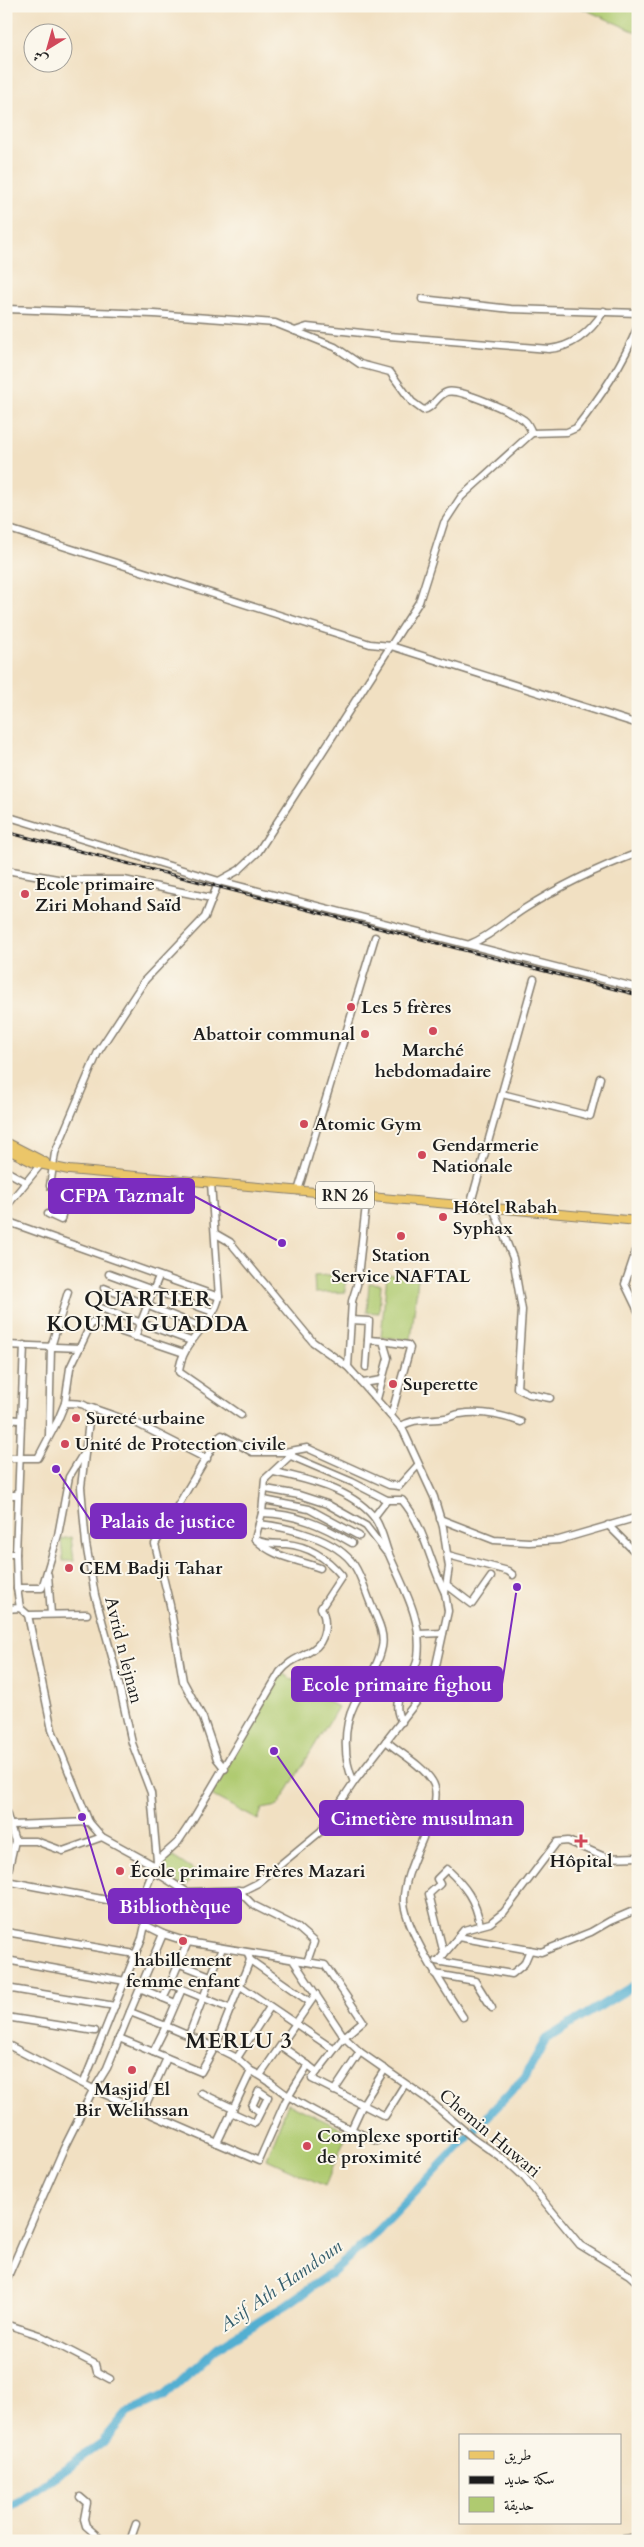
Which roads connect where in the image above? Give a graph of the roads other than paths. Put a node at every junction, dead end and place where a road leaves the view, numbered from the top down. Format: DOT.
graph roads {
  1 [pos="422,299"];
  2 [pos="6,309"];
  3 [pos="604,310"];
  4 [pos="638,313"];
  5 [pos="638,326"];
  6 [pos="295,331"];
  7 [pos="532,433"];
  8 [pos="6,528"];
  9 [pos="390,646"];
  10 [pos="638,724"];
  11 [pos="6,816"];
  12 [pos="638,853"];
  13 [pos="6,870"];
  14 [pos="218,881"];
  15 [pos="211,898"];
  16 [pos="375,937"];
  17 [pos="468,945"];
  18 [pos="534,979"];
  19 [pos="638,988"];
  20 [pos="600,1078"];
  21 [pos="502,1094"];
  22 [pos="6,1142"];
  23 [pos="6,1149"];
  24 [pos="41,1164"];
  25 [pos="53,1166"];
  26 [pos="6,1171"];
  27 [pos="26,1182"];
  28 [pos="211,1183"];
  29 [pos="298,1191"];
  30 [pos="368,1196"];
  31 [pos="470,1206"];
  32 [pos="6,1208"];
  33 [pos="493,1208"];
  34 [pos="48,1214"];
  35 [pos="6,1221"];
  36 [pos="638,1221"];
  37 [pos="216,1234"];
  38 [pos="638,1245"];
  39 [pos="110,1274"];
  40 [pos="159,1276"];
  41 [pos="104,1288"];
  42 [pos="154,1291"];
  43 [pos="68,1292"];
  44 [pos="220,1297"];
  45 [pos="147,1306"];
  46 [pos="98,1307"];
  47 [pos="213,1312"];
  48 [pos="638,1312"];
  49 [pos="351,1320"];
  50 [pos="141,1322"];
  51 [pos="201,1327"];
  52 [pos="135,1336"];
  53 [pos="368,1340"];
  54 [pos="191,1341"];
  55 [pos="383,1341"];
  56 [pos="6,1345"];
  57 [pos="24,1345"];
  58 [pos="50,1347"];
  59 [pos="80,1348"];
  60 [pos="184,1353"];
  61 [pos="348,1366"];
  62 [pos="366,1367"];
  63 [pos="382,1380"];
  64 [pos="363,1383"];
  65 [pos="550,1398"];
  66 [pos="377,1399"];
  67 [pos="65,1403"];
  68 [pos="88,1407"];
  69 [pos="241,1414"];
  70 [pos="391,1416"];
  71 [pos="6,1419"];
  72 [pos="20,1420"];
  73 [pos="521,1422"];
  74 [pos="400,1427"];
  75 [pos="49,1440"];
  76 [pos="297,1450"];
  77 [pos="84,1453"];
  78 [pos="291,1456"];
  79 [pos="6,1458"];
  80 [pos="19,1459"];
  81 [pos="207,1459"];
  82 [pos="418,1465"];
  83 [pos="73,1468"];
  84 [pos="82,1468"];
  85 [pos="274,1472"];
  86 [pos="399,1486"];
  87 [pos="266,1489"];
  88 [pos="6,1495"];
  89 [pos="18,1495"];
  90 [pos="264,1500"];
  91 [pos="387,1500"];
  92 [pos="402,1500"];
  93 [pos="262,1513"];
  94 [pos="374,1517"];
  95 [pos="638,1518"];
  96 [pos="440,1519"];
  97 [pos="259,1524"];
  98 [pos="608,1525"];
  99 [pos="359,1536"];
  100 [pos="255,1540"];
  101 [pos="352,1544"];
  102 [pos="6,1554"];
  103 [pos="16,1554"];
  104 [pos="448,1555"];
  105 [pos="638,1556"];
  106 [pos="391,1558"];
  107 [pos="320,1568"];
  108 [pos="48,1569"];
  109 [pos="513,1575"];
  110 [pos="491,1577"];
  111 [pos="447,1585"];
  112 [pos="17,1588"];
  113 [pos="445,1593"];
  114 [pos="20,1608"];
  115 [pos="6,1609"];
  116 [pos="51,1614"];
  117 [pos="87,1614"];
  118 [pos="28,1615"];
  119 [pos="443,1633"];
  120 [pos="418,1634"];
  121 [pos="402,1722"];
  122 [pos="386,1741"];
  123 [pos="225,1769"];
  124 [pos="354,1782"];
  125 [pos="6,1812"];
  126 [pos="89,1822"];
  127 [pos="12,1825"];
  128 [pos="102,1837"];
  129 [pos="15,1841"];
  130 [pos="638,1857"];
  131 [pos="156,1863"];
  132 [pos="6,1881"];
  133 [pos="238,1890"];
  134 [pos="6,1895"];
  135 [pos="139,1906"];
  136 [pos="638,1910"];
  137 [pos="145,1925"];
  138 [pos="480,1925"];
  139 [pos="6,1932"];
  140 [pos="163,1934"];
  141 [pos="458,1937"];
  142 [pos="188,1942"];
  143 [pos="222,1948"];
  144 [pos="530,1950"];
  145 [pos="135,1954"];
  146 [pos="444,1954"];
  147 [pos="249,1956"];
  148 [pos="6,1960"];
  149 [pos="293,1960"];
  150 [pos="439,1960"];
  151 [pos="307,1962"];
  152 [pos="430,1963"];
  153 [pos="180,1964"];
  154 [pos="436,1974"];
  155 [pos="213,1977"];
  156 [pos="125,1981"];
  157 [pos="170,1984"];
  158 [pos="240,1985"];
  159 [pos="6,1988"];
  160 [pos="142,1989"];
  161 [pos="182,1990"];
  162 [pos="316,1994"];
  163 [pos="164,1998"];
  164 [pos="204,1999"];
  165 [pos="310,2002"];
  166 [pos="175,2004"];
  167 [pos="115,2006"];
  168 [pos="270,2007"];
  169 [pos="492,2008"];
  170 [pos="231,2009"];
  171 [pos="130,2012"];
  172 [pos="6,2017"];
  173 [pos="463,2017"];
  174 [pos="296,2023"];
  175 [pos="166,2026"];
  176 [pos="95,2031"];
  177 [pos="189,2035"];
  178 [pos="344,2037"];
  179 [pos="119,2038"];
  180 [pos="6,2044"];
  181 [pos="281,2046"];
  182 [pos="215,2047"];
  183 [pos="333,2049"];
  184 [pos="153,2052"];
  185 [pos="360,2052"];
  186 [pos="167,2058"];
  187 [pos="237,2058"];
  188 [pos="308,2065"];
  189 [pos="385,2069"];
  190 [pos="251,2071"];
  191 [pos="317,2072"];
  192 [pos="261,2074"];
  193 [pos="84,2082"];
  194 [pos="405,2084"];
  195 [pos="94,2090"];
  196 [pos="334,2091"];
  197 [pos="201,2093"];
  198 [pos="288,2096"];
  199 [pos="363,2104"];
  200 [pos="232,2110"];
  201 [pos="143,2111"];
  202 [pos="260,2112"];
  203 [pos="352,2130"];
  204 [pos="376,2141"];
  205 [pos="217,2143"];
  206 [pos="6,2281"];
  207 [pos="638,2283"];
  208 [pos="6,2324"];
  209 [pos="110,2379"];
  210 [pos="80,2497"];
  211 [pos="136,2524"];
  212 [pos="638,2537"];
  213 [pos="103,2541"];
  214 [pos="130,2541"];
  215 [pos="612,2541"];
  1 -- 3 [label="street"];
  2 -- 6 [label="street"];
  3 -- 4 [label="street"];
  3 -- 6 [label="street"];
  5 -- 7 [label="street"];
  6 -- 7 [label="street"];
  7 -- 9 [label="street"];
  8 -- 9 [label="street"];
  9 -- 10 [label="street"];
  9 -- 14 [label="street"];
  11 -- 14 [label="street"];
  12 -- 17 [label="street"];
  13 -- 15 [label="street"];
  14 -- 15 [label="street"];
  14 -- 17 [label="street"];
  15 -- 25 [label="street"];
  16 -- 29 [label="street"];
  17 -- 19 [label="street"];
  18 -- 21 [label="street"];
  20 -- 21 [label="street"];
  21 -- 31 [label="street"];
  22 -- 25 [label="main road, RN 26"];
  23 -- 24 [label="main road, RN 26"];
  24 -- 25 [label="main road, RN 26"];
  24 -- 27 [label="street"];
  25 -- 28 [label="main road, RN 26"];
  25 -- 34 [label="street"];
  26 -- 27 [label="street"];
  27 -- 32 [label="street"];
  28 -- 29 [label="main road, RN 26"];
  28 -- 37 [label="street"];
  29 -- 30 [label="main road, RN 26"];
  30 -- 31 [label="main road, RN 26"];
  30 -- 49 [label="street"];
  31 -- 33 [label="main road, RN 26"];
  33 -- 36 [label="main road, RN 26"];
  33 -- 65 [label="street"];
  35 -- 40 [label="street"];
  37 -- 44 [label="street"];
  37 -- 61 [label="street"];
  38 -- 48 [label="street"];
  39 -- 42 [label="street"];
  40 -- 42 [label="street"];
  40 -- 44 [label="street"];
  41 -- 45 [label="street"];
  42 -- 45 [label="street"];
  42 -- 47 [label="street"];
  43 -- 58 [label="street"];
  44 -- 47 [label="street"];
  45 -- 50 [label="street"];
  45 -- 51 [label="street"];
  46 -- 50 [label="street"];
  47 -- 51 [label="street"];
  49 -- 53 [label="street"];
  49 -- 61 [label="street"];
  50 -- 52 [label="street"];
  50 -- 54 [label="street"];
  51 -- 54 [label="street"];
  52 -- 59 [label="street"];
  52 -- 60 [label="street"];
  53 -- 55 [label="street"];
  53 -- 62 [label="street"];
  54 -- 60 [label="street"];
  55 -- 63 [label="street"];
  55 -- 70 [label="street"];
  56 -- 57 [label="street"];
  57 -- 58 [label="street"];
  57 -- 72 [label="street"];
  58 -- 59 [label="street"];
  58 -- 75 [label="street"];
  59 -- 67 [label="street"];
  60 -- 69 [label="street"];
  61 -- 64 [label="street"];
  63 -- 64 [label="street"];
  63 -- 66 [label="street"];
  64 -- 66 [label="street"];
  66 -- 70 [label="street"];
  67 -- 68 [label="street"];
  67 -- 75 [label="street"];
  68 -- 77 [label="street, Avrid n lejnan"];
  68 -- 81 [label="street"];
  70 -- 74 [label="street"];
  71 -- 72 [label="street"];
  72 -- 80 [label="street"];
  73 -- 74 [label="street"];
  74 -- 82 [label="street"];
  75 -- 80 [label="street"];
  76 -- 78 [label="street"];
  76 -- 81 [label="street"];
  76 -- 86 [label="street"];
  77 -- 83 [label="street"];
  77 -- 84 [label="street, Avrid n lejnan"];
  78 -- 85 [label="street"];
  78 -- 91 [label="street"];
  79 -- 80 [label="street"];
  80 -- 89 [label="street"];
  81 -- 123 [label="street"];
  82 -- 86 [label="street"];
  82 -- 96 [label="street"];
  83 -- 84 [label="street"];
  83 -- 108 [label="street"];
  84 -- 131 [label="street, Avrid n lejnan"];
  85 -- 87 [label="street"];
  85 -- 94 [label="street"];
  86 -- 92 [label="street"];
  87 -- 90 [label="street"];
  87 -- 106 [label="street"];
  88 -- 89 [label="street"];
  89 -- 103 [label="street"];
  90 -- 93 [label="street"];
  90 -- 99 [label="street"];
  91 -- 92 [label="street"];
  91 -- 94 [label="street"];
  92 -- 113 [label="street"];
  93 -- 97 [label="street"];
  93 -- 101 [label="street"];
  94 -- 106 [label="street"];
  95 -- 98 [label="street"];
  96 -- 98 [label="street"];
  96 -- 104 [label="street"];
  97 -- 100 [label="street"];
  97 -- 124 [label="street"];
  98 -- 105 [label="street"];
  100 -- 107 [label="street"];
  100 -- 123 [label="street"];
  102 -- 103 [label="street"];
  103 -- 112 [label="street"];
  104 -- 109 [label="street"];
  104 -- 111 [label="street"];
  106 -- 120 [label="street"];
  108 -- 112 [label="street"];
  108 -- 116 [label="street"];
  110 -- 111 [label="street"];
  111 -- 113 [label="street"];
  112 -- 114 [label="street"];
  113 -- 119 [label="street"];
  114 -- 115 [label="street"];
  114 -- 118 [label="street"];
  116 -- 117 [label="street"];
  116 -- 118 [label="street"];
  118 -- 126 [label="street"];
  119 -- 120 [label="street"];
  119 -- 121 [label="street"];
  120 -- 121 [label="street"];
  121 -- 122 [label="street"];
  122 -- 124 [label="street"];
  122 -- 152 [label="street"];
  123 -- 131 [label="street"];
  124 -- 133 [label="street"];
  125 -- 127 [label="street"];
  126 -- 127 [label="street"];
  126 -- 128 [label="street"];
  127 -- 129 [label="street"];
  128 -- 129 [label="street"];
  128 -- 131 [label="street"];
  129 -- 132 [label="street"];
  130 -- 138 [label="street"];
  131 -- 133 [label="street"];
  131 -- 135 [label="street"];
  132 -- 134 [label="street"];
  132 -- 135 [label="street"];
  133 -- 151 [label="street"];
  135 -- 137 [label="street"];
  136 -- 144 [label="street"];
  137 -- 140 [label="street"];
  137 -- 145 [label="street"];
  138 -- 141 [label="street"];
  138 -- 146 [label="street"];
  139 -- 145 [label="street"];
  140 -- 142 [label="street"];
  140 -- 160 [label="street"];
  141 -- 144 [label="street"];
  141 -- 146 [label="street"];
  142 -- 143 [label="street"];
  142 -- 153 [label="street"];
  143 -- 147 [label="street"];
  143 -- 155 [label="street"];
  144 -- 150 [label="street"];
  145 -- 156 [label="street"];
  146 -- 150 [label="street"];
  147 -- 149 [label="street"];
  147 -- 158 [label="street"];
  147 -- 165 [label="street"];
  148 -- 156 [label="street"];
  149 -- 151 [label="street"];
  149 -- 162 [label="street, Chemin Huwari"];
  150 -- 152 [label="street"];
  151 -- 178 [label="street"];
  152 -- 154 [label="street"];
  153 -- 155 [label="street"];
  153 -- 157 [label="street"];
  154 -- 169 [label="street"];
  154 -- 173 [label="street"];
  155 -- 164 [label="street"];
  156 -- 167 [label="street"];
  157 -- 161 [label="street"];
  157 -- 163 [label="street"];
  158 -- 168 [label="street"];
  158 -- 170 [label="street"];
  159 -- 167 [label="street"];
  160 -- 163 [label="street"];
  160 -- 171 [label="street"];
  161 -- 164 [label="street"];
  161 -- 166 [label="street"];
  162 -- 165 [label="street"];
  162 -- 178 [label="street, Chemin Huwari"];
  163 -- 166 [label="street"];
  164 -- 170 [label="street"];
  164 -- 177 [label="street"];
  165 -- 174 [label="street"];
  166 -- 175 [label="street"];
  167 -- 193 [label="street"];
  168 -- 174 [label="street"];
  168 -- 187 [label="street"];
  170 -- 182 [label="street"];
  171 -- 175 [label="street"];
  171 -- 179 [label="street"];
  172 -- 176 [label="street"];
  174 -- 181 [label="street"];
  174 -- 183 [label="street"];
  175 -- 177 [label="street"];
  175 -- 184 [label="street"];
  177 -- 182 [label="street"];
  178 -- 183 [label="street"];
  178 -- 185 [label="street, Chemin Huwari"];
  179 -- 184 [label="street"];
  179 -- 195 [label="street"];
  180 -- 193 [label="street"];
  181 -- 188 [label="street"];
  181 -- 192 [label="street"];
  182 -- 186 [label="street"];
  182 -- 187 [label="street"];
  183 -- 191 [label="street"];
  184 -- 186 [label="street"];
  185 -- 189 [label="street, Chemin Huwari"];
  185 -- 196 [label="street"];
  186 -- 201 [label="street"];
  187 -- 190 [label="street"];
  188 -- 191 [label="street"];
  188 -- 198 [label="street"];
  189 -- 194 [label="street, Chemin Huwari"];
  189 -- 199 [label="street"];
  190 -- 192 [label="street"];
  190 -- 200 [label="street"];
  191 -- 196 [label="street"];
  192 -- 198 [label="street"];
  193 -- 195 [label="street"];
  194 -- 199 [label="street"];
  194 -- 207 [label="street, Chemin Huwari"];
  195 -- 201 [label="street"];
  195 -- 206 [label="street"];
  196 -- 199 [label="street"];
  197 -- 200 [label="street"];
  198 -- 203 [label="street"];
  198 -- 205 [label="street"];
  199 -- 203 [label="street"];
  200 -- 202 [label="street"];
  200 -- 205 [label="street"];
  201 -- 205 [label="street"];
  203 -- 204 [label="street"];
  208 -- 209 [label="street"];
  210 -- 213 [label="street"];
  211 -- 214 [label="street"];
  212 -- 215 [label="street"];
}
